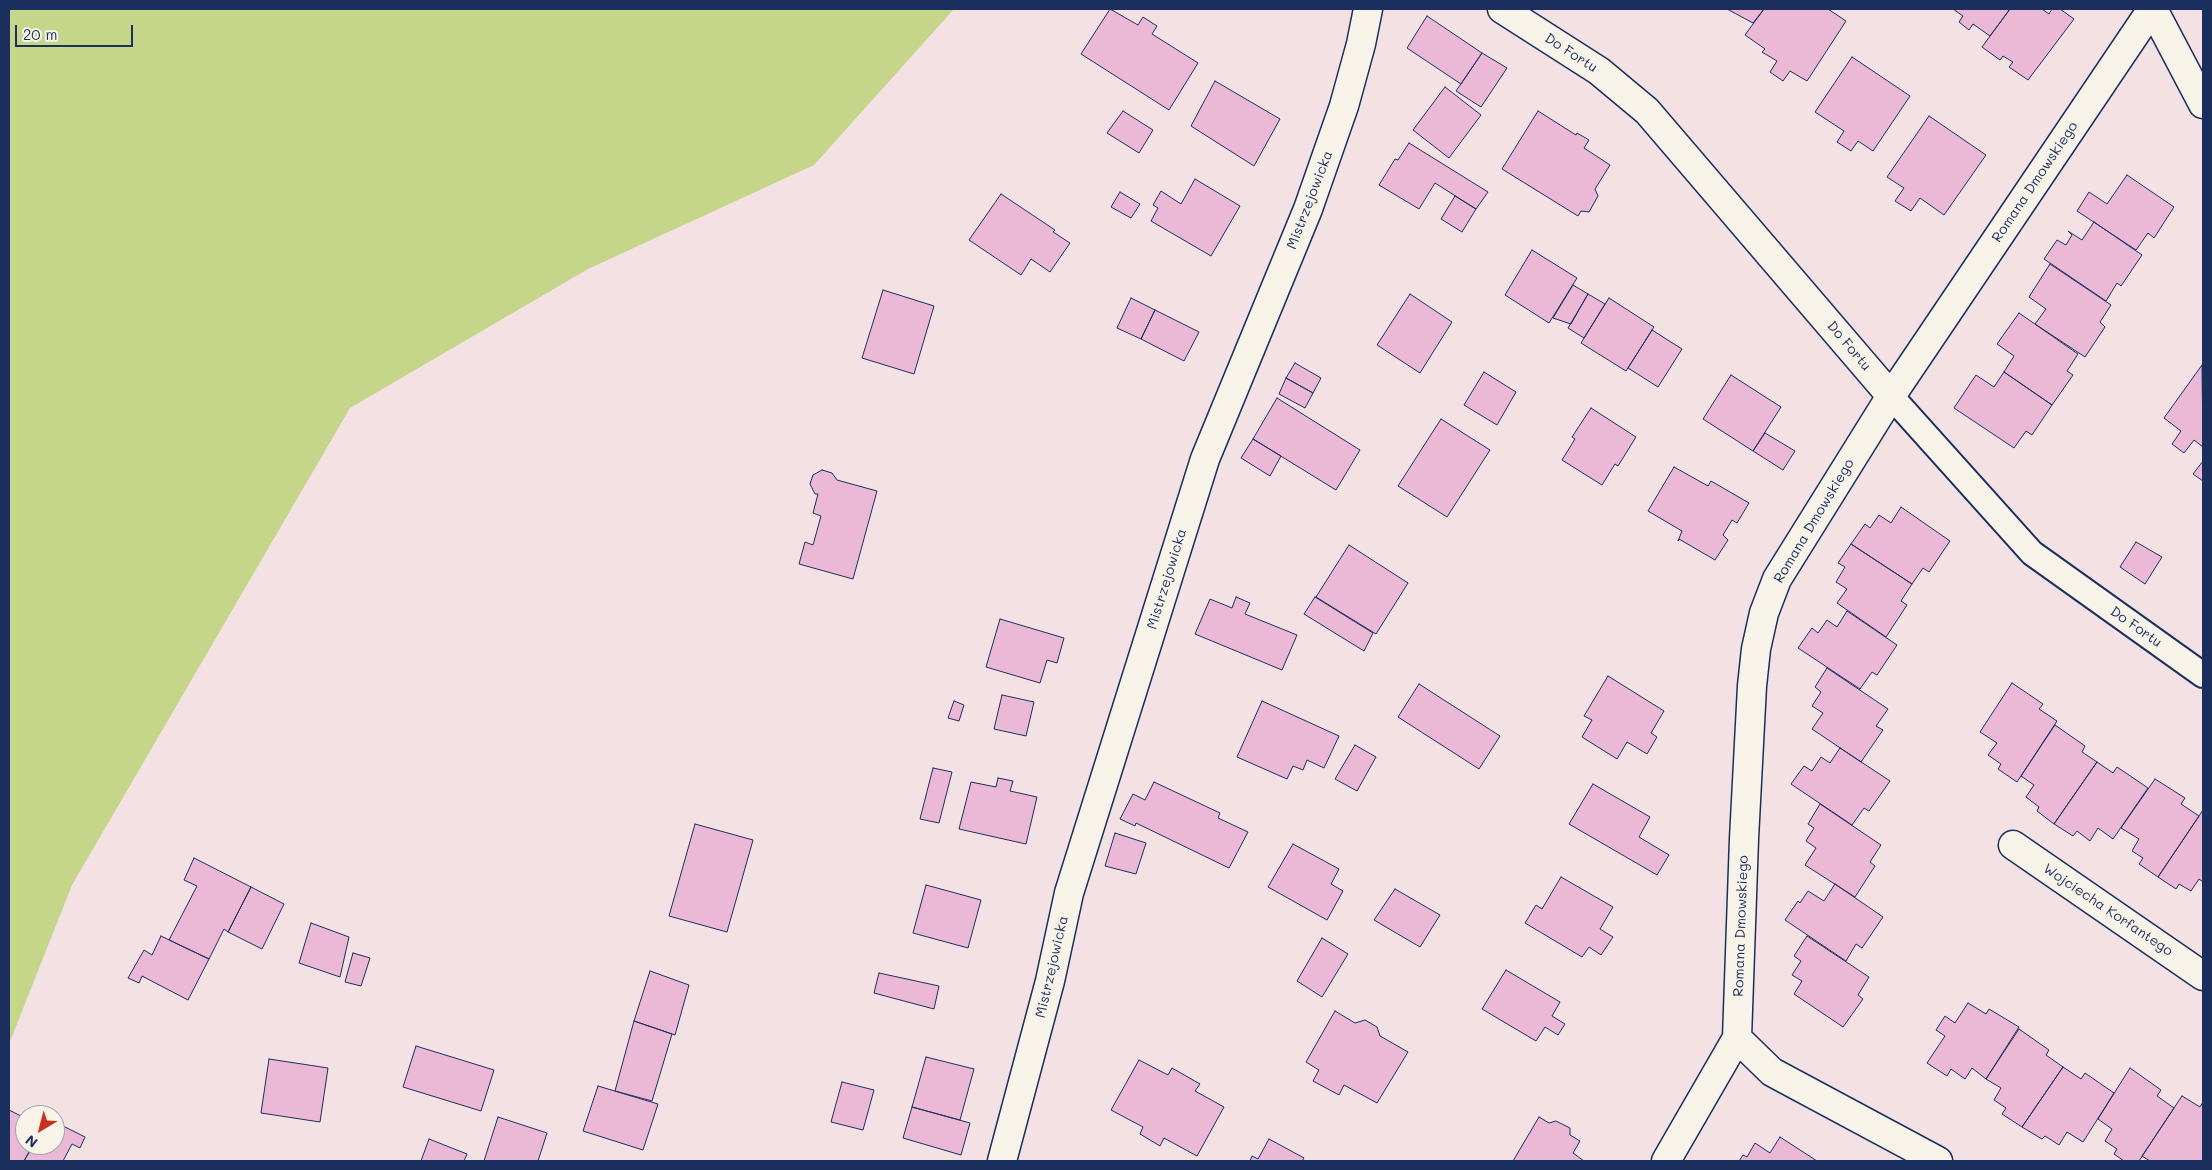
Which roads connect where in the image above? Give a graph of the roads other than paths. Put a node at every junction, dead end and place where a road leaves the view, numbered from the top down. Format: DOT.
graph roads {
  1 [pos="1368,9"];
  2 [pos="1502,9"];
  3 [pos="2152,9"];
  4 [pos="2203,104"];
  5 [pos="1891,396"];
  6 [pos="2203,675"];
  7 [pos="2013,845"];
  8 [pos="2203,976"];
  9 [pos="1737,1038"];
  10 [pos="1002,1161"];
  11 [pos="1666,1161"];
  12 [pos="1938,1161"];
  1 -- 10 [label="street, Mistrzejowicka"];
  2 -- 5 [label="street, Do Fortu"];
  3 -- 4 [label="street"];
  3 -- 5 [label="street, Romana Dmowskiego"];
  5 -- 6 [label="lane, Do Fortu"];
  5 -- 9 [label="street, Romana Dmowskiego"];
  7 -- 8 [label="street, Wojciecha Korfantego"];
  9 -- 11 [label="street, Romana Dmowskiego"];
  9 -- 12 [label="street"];
}
